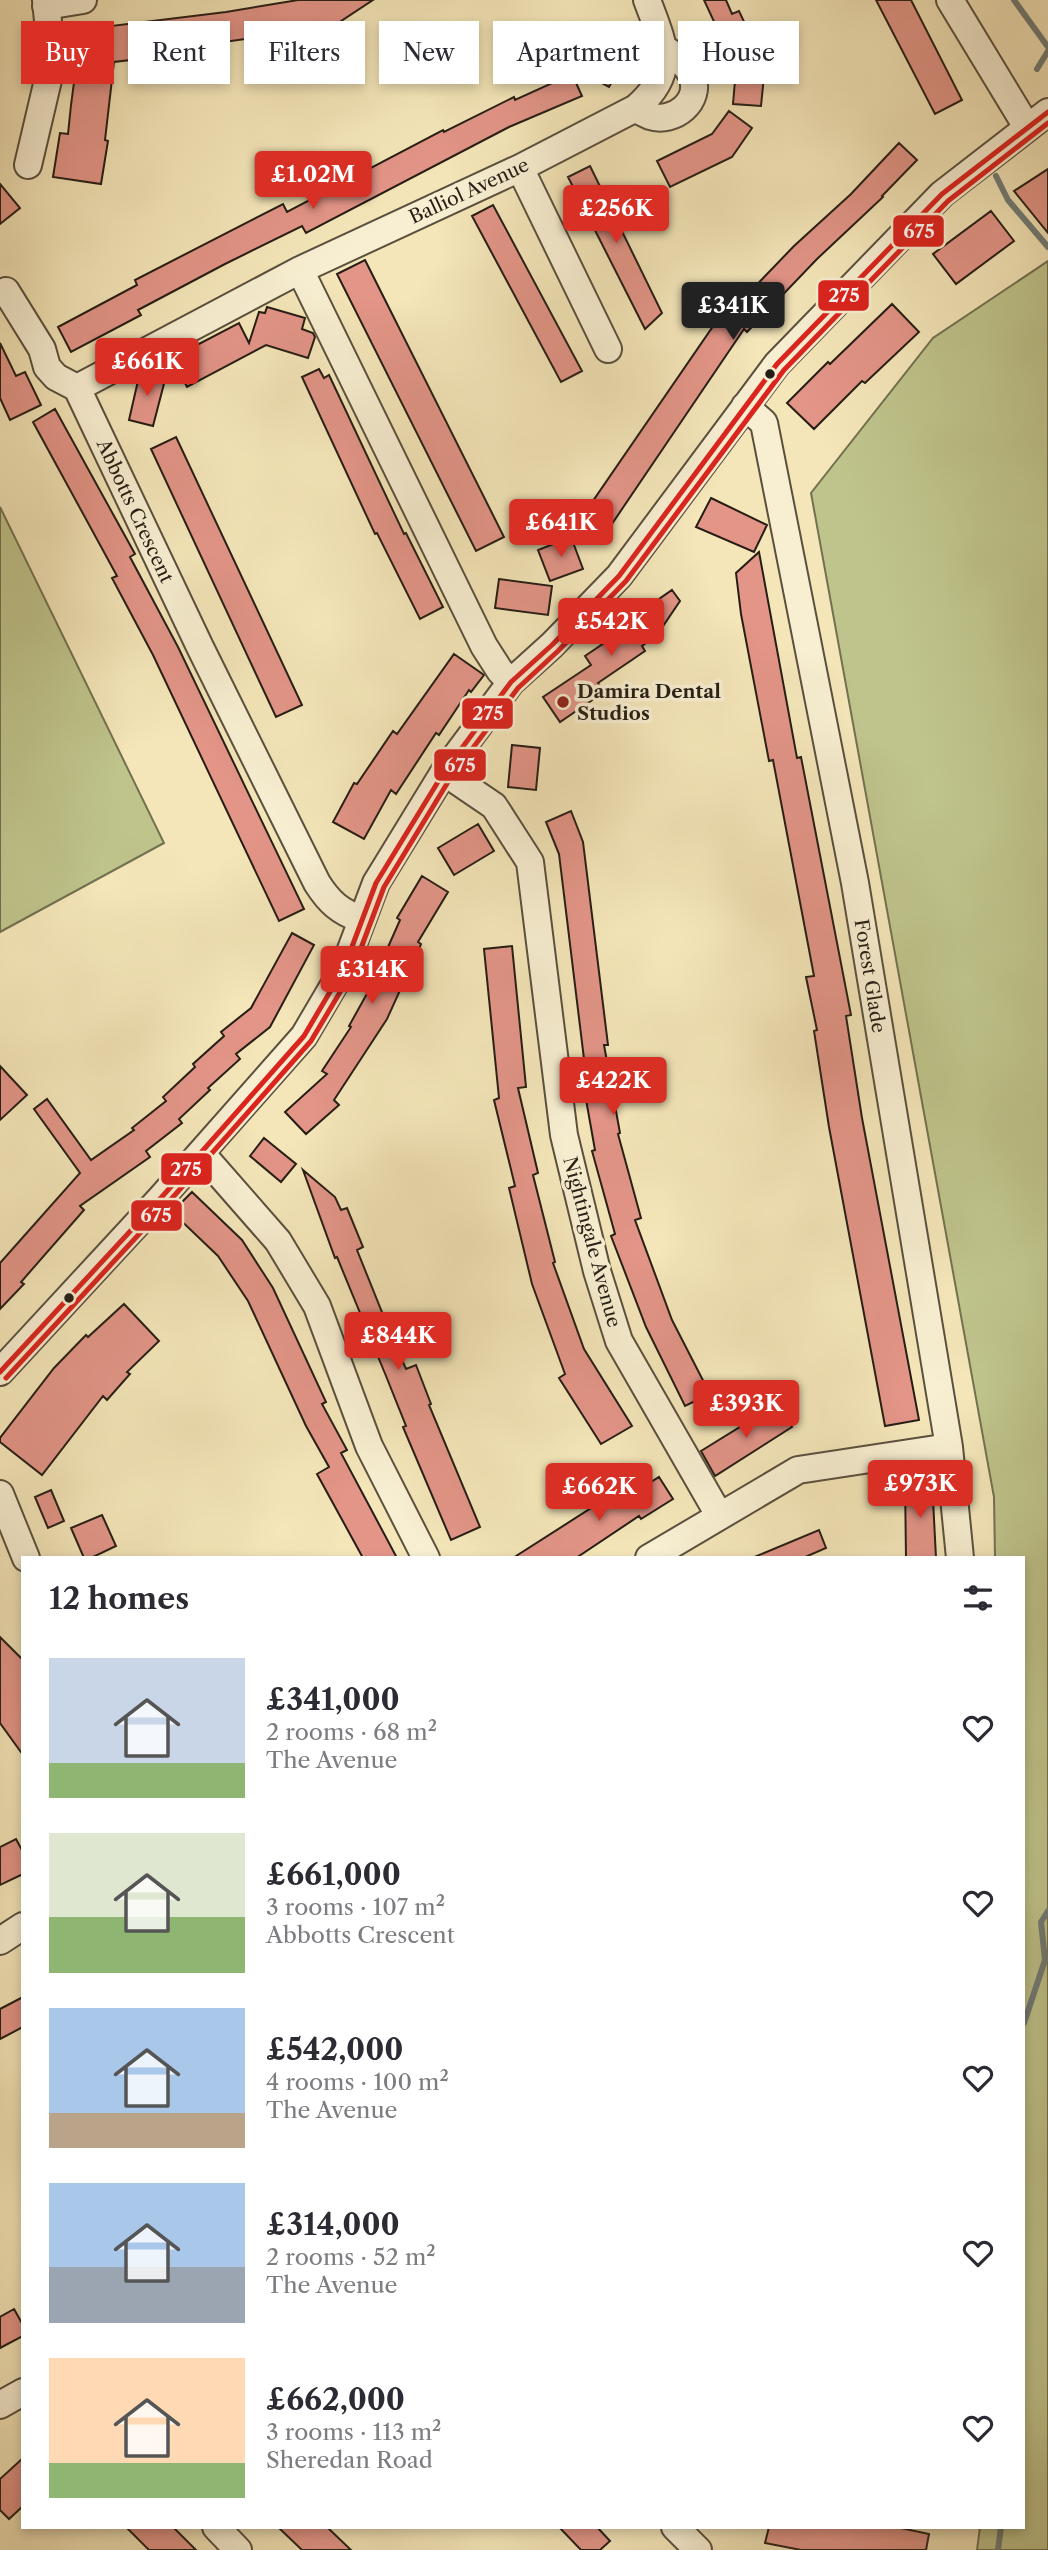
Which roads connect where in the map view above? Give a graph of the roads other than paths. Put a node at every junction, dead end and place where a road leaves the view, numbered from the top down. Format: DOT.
graph roads {
  1 [pos="83,0"];
  2 [pos="647,0"];
  3 [pos="950,0"];
  4 [pos="46,3"];
  5 [pos="665,49"];
  6 [pos="636,108"];
  7 [pos="1038,120"];
  8 [pos="28,165"];
  9 [pos="520,168"];
  10 [pos="300,270"];
  11 [pos="6,291"];
  12 [pos="608,349"];
  13 [pos="77,388"];
  14 [pos="745,406"];
  15 [pos="511,682"];
  16 [pos="444,772"];
  17 [pos="361,919"];
  18 [pos="201,1153"];
  19 [pos="0,1372"];
  20 [pos="949,1447"];
  21 [pos="0,1494"];
  22 [pos="719,1515"];
  23 [pos="25,1556"];
  24 [pos="425,1556"];
  25 [pos="652,1556"];
  26 [pos="960,1556"];
  27 [pos="21,1927"];
  28 [pos="0,1941"];
  29 [pos="21,2393"];
  30 [pos="0,2405"];
  31 [pos="218,2529"];
  32 [pos="677,2529"];
  33 [pos="238,2550"];
  34 [pos="698,2550"];
  1 -- 4 [label="street"];
  2 -- 5 [label="street, Balliol Avenue"];
  3 -- 7 [label="street"];
  4 -- 8 [label="street"];
  5 -- 6 [label="street, Balliol Avenue"];
  5 -- 6 [label="street, Balliol Avenue"];
  6 -- 9 [label="street, Balliol Avenue"];
  7 -- 14 [label="street"];
  9 -- 10 [label="street, Balliol Avenue"];
  9 -- 12 [label="street"];
  10 -- 13 [label="street"];
  10 -- 15 [label="street"];
  11 -- 13 [label="street"];
  13 -- 17 [label="street, Abbotts Crescent"];
  14 -- 15 [label="street"];
  14 -- 20 [label="street, Forest Glade"];
  15 -- 16 [label="street"];
  16 -- 17 [label="street"];
  16 -- 22 [label="street, Nightingale Avenue"];
  17 -- 18 [label="street"];
  18 -- 19 [label="street"];
  18 -- 24 [label="street"];
  20 -- 22 [label="street"];
  20 -- 26 [label="street, Forest Glade"];
  21 -- 23 [label="street"];
  22 -- 25 [label="street"];
  27 -- 28 [label="street"];
  29 -- 30 [label="street"];
  31 -- 33 [label="street"];
  32 -- 34 [label="street"];
}
